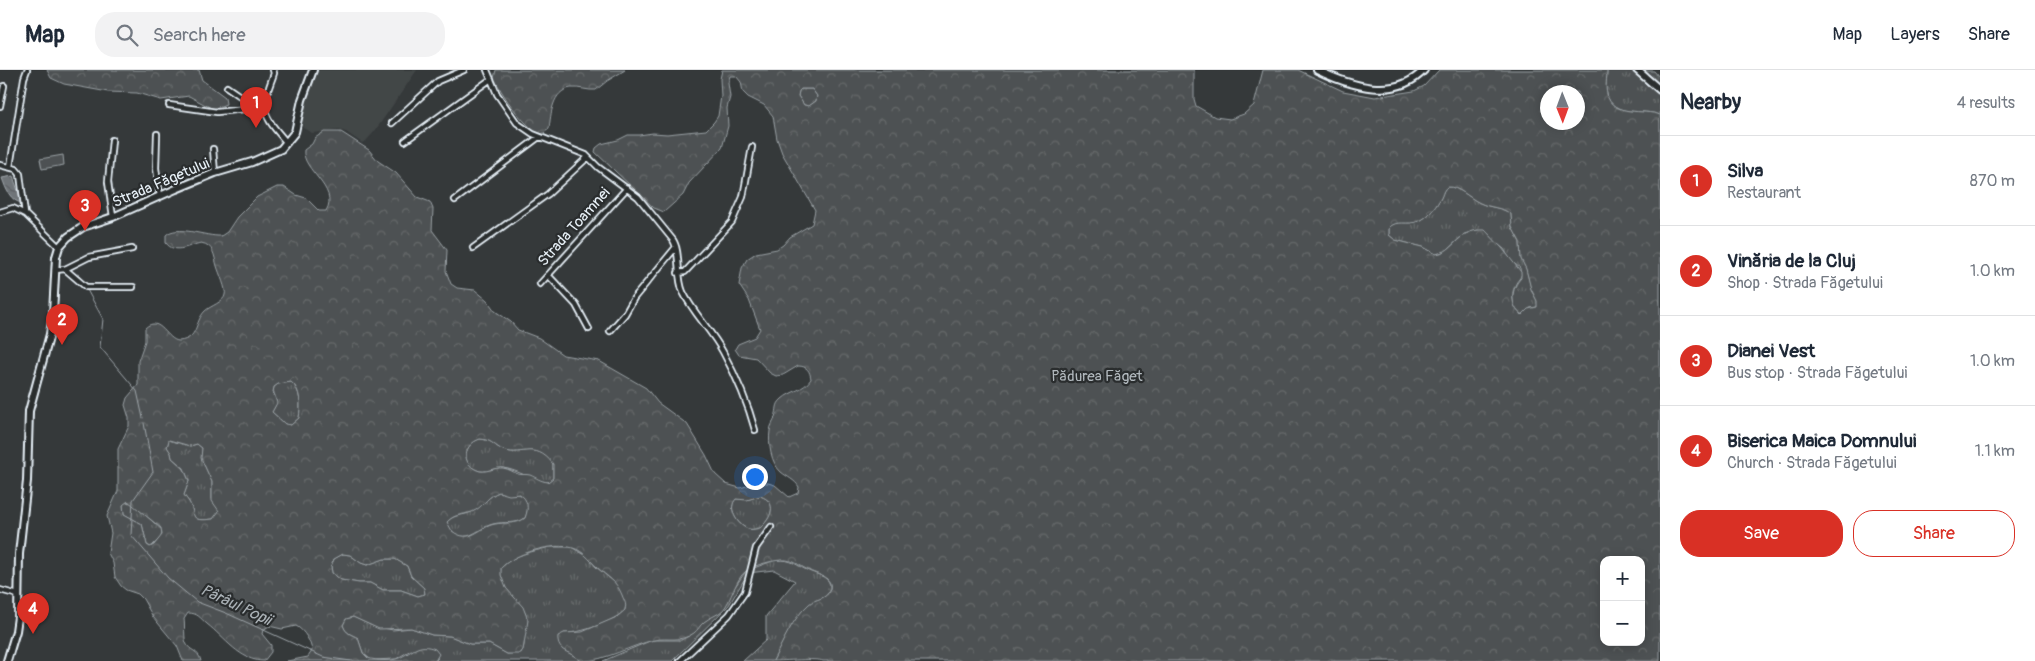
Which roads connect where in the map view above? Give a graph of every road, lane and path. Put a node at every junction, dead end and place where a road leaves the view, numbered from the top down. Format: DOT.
graph roads {
  1 [pos="27,70"];
  2 [pos="273,70"];
  3 [pos="313,70"];
  4 [pos="464,70"];
  5 [pos="487,70"];
  6 [pos="1317,70"];
  7 [pos="1424,70"];
  8 [pos="1637,70"];
  9 [pos="491,79"];
  10 [pos="4,86"];
  11 [pos="227,87"];
  12 [pos="1660,90"];
  13 [pos="169,105"];
  14 [pos="0,106"];
  15 [pos="265,106"];
  16 [pos="392,122"];
  17 [pos="157,134"];
  18 [pos="539,137"];
  19 [pos="112,140"];
  20 [pos="405,140"];
  21 [pos="287,143"];
  22 [pos="752,147"];
  23 [pos="213,149"];
  24 [pos="588,157"];
  25 [pos="0,165"];
  26 [pos="10,167"];
  27 [pos="215,173"];
  28 [pos="627,188"];
  29 [pos="160,196"];
  30 [pos="455,200"];
  31 [pos="0,212"];
  32 [pos="26,214"];
  33 [pos="112,217"];
  34 [pos="59,247"];
  35 [pos="676,247"];
  36 [pos="473,248"];
  37 [pos="132,249"];
  38 [pos="65,269"];
  39 [pos="55,270"];
  40 [pos="678,273"];
  41 [pos="548,275"];
  42 [pos="540,284"];
  43 [pos="133,287"];
  44 [pos="590,330"];
  45 [pos="610,331"];
  46 [pos="754,430"];
  47 [pos="771,527"];
  48 [pos="0,590"];
  49 [pos="18,594"];
  50 [pos="7,661"];
  51 [pos="680,661"];
  1 -- 26 [label="street"];
  2 -- 15 [label="street"];
  3 -- 21 [label="main road"];
  4 -- 16 [label="street"];
  5 -- 9 [label="street"];
  6 -- 7 [label="main road"];
  8 -- 12 [label="main road"];
  9 -- 18 [label="street"];
  9 -- 20 [label="street"];
  10 -- 14 [label="street"];
  11 -- 15 [label="street"];
  13 -- 15 [label="street"];
  15 -- 21 [label="street"];
  17 -- 29 [label="street"];
  18 -- 24 [label="street"];
  18 -- 30 [label="street"];
  19 -- 33 [label="street"];
  21 -- 27 [label="main road, Strada Făgetului"];
  22 -- 40 [label="street"];
  23 -- 27 [label="street"];
  24 -- 28 [label="street"];
  24 -- 36 [label="street"];
  25 -- 26 [label="street"];
  26 -- 32 [label="street"];
  27 -- 29 [label="main road, Strada Făgetului"];
  28 -- 35 [label="street"];
  28 -- 41 [label="street, Strada Toamnei"];
  29 -- 33 [label="main road, Strada Făgetului"];
  31 -- 32 [label="street"];
  32 -- 34 [label="street"];
  33 -- 34 [label="main road, Strada Făgetului"];
  34 -- 39 [label="main road"];
  35 -- 40 [label="street"];
  35 -- 45 [label="street"];
  37 -- 38 [label="street"];
  38 -- 39 [label="street"];
  38 -- 43 [label="street"];
  39 -- 49 [label="main road"];
  40 -- 46 [label="street"];
  41 -- 42 [label="street, Strada Toamnei"];
  41 -- 44 [label="street"];
  47 -- 51 [label="street"];
  48 -- 49 [label="street"];
  49 -- 50 [label="main road"];
}
